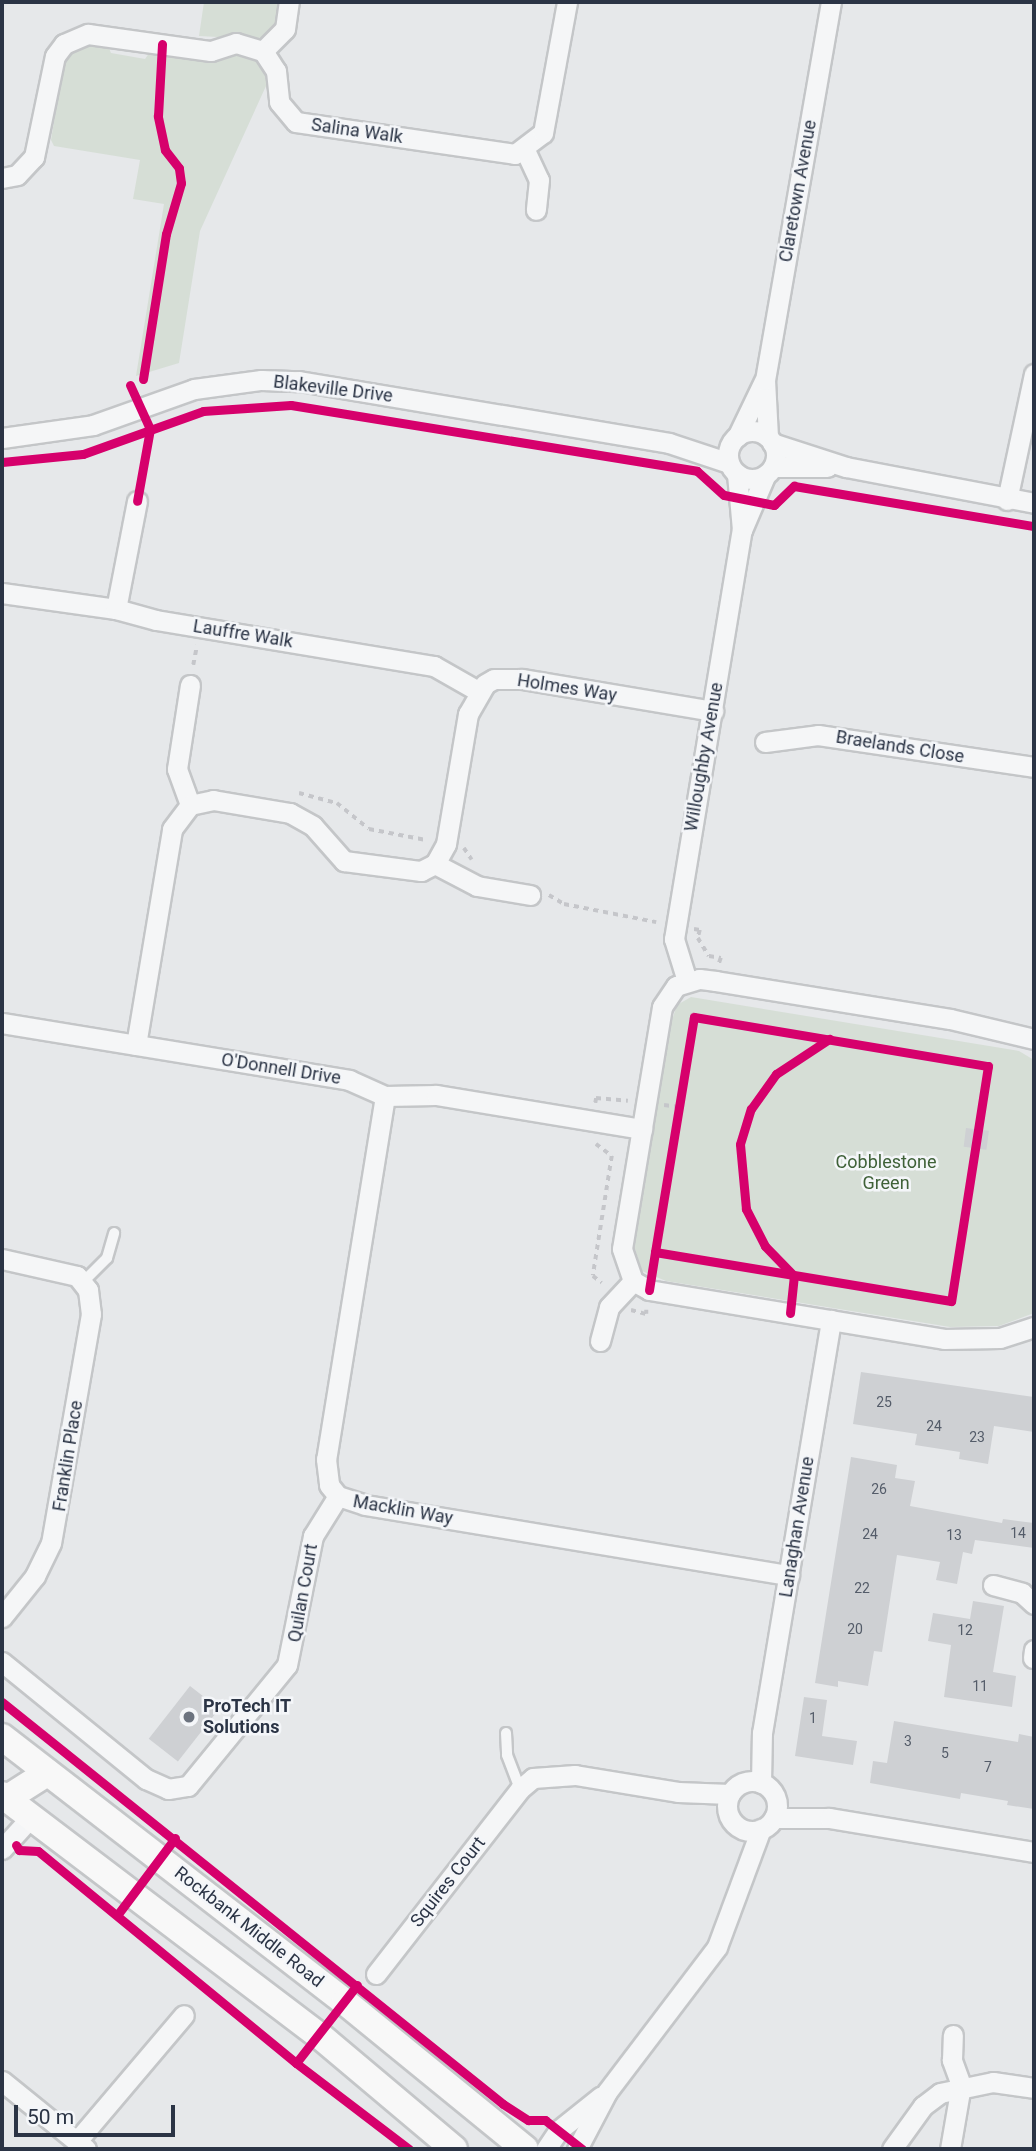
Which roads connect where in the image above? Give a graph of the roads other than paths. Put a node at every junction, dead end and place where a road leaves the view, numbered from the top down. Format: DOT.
graph roads {
  1 [pos="289,2"];
  2 [pos="567,2"];
  3 [pos="831,2"];
  4 [pos="263,51"];
  5 [pos="524,148"];
  6 [pos="2,178"];
  7 [pos="536,210"];
  8 [pos="1034,374"];
  9 [pos="765,380"];
  10 [pos="2,438"];
  11 [pos="734,440"];
  12 [pos="770,440"];
  13 [pos="669,443"];
  14 [pos="846,467"];
  15 [pos="733,468"];
  16 [pos="769,471"];
  17 [pos="1007,499"];
  18 [pos="137,501"];
  19 [pos="1034,503"];
  20 [pos="742,530"];
  21 [pos="2,593"];
  22 [pos="116,608"];
  23 [pos="190,685"];
  24 [pos="478,691"];
  25 [pos="713,711"];
  26 [pos="765,742"];
  27 [pos="1034,767"];
  28 [pos="190,805"];
  29 [pos="435,864"];
  30 [pos="530,895"];
  31 [pos="687,981"];
  32 [pos="2,1023"];
  33 [pos="1034,1040"];
  34 [pos="136,1045"];
  35 [pos="385,1096"];
  36 [pos="642,1129"];
  37 [pos="114,1233"];
  38 [pos="2,1259"];
  39 [pos="633,1280"];
  40 [pos="83,1282"];
  41 [pos="831,1320"];
  42 [pos="1034,1327"];
  43 [pos="600,1341"];
  44 [pos="338,1496"];
  45 [pos="789,1575"];
  46 [pos="993,1585"];
  47 [pos="1034,1604"];
  48 [pos="2,1617"];
  49 [pos="6,1666"];
  50 [pos="506,1733"];
  51 [pos="2,1737"];
  52 [pos="47,1773"];
  53 [pos="520,1789"];
  54 [pos="776,1798"];
  55 [pos="3,1800"];
  56 [pos="740,1800"];
  57 [pos="31,1817"];
  58 [pos="829,1818"];
  59 [pos="767,1824"];
  60 [pos="2,1849"];
  61 [pos="1034,1852"];
  62 [pos="739,1882"];
  63 [pos="376,1974"];
  64 [pos="184,2015"];
  65 [pos="953,2035"];
  66 [pos="2,2081"];
  67 [pos="961,2085"];
  68 [pos="1034,2088"];
  69 [pos="607,2092"];
  70 [pos="82,2145"];
  71 [pos="454,2149"];
  72 [pos="526,2149"];
  73 [pos="545,2149"];
  74 [pos="577,2149"];
  75 [pos="892,2149"];
  76 [pos="950,2149"];
  1 -- 4 [label="street"];
  2 -- 5 [label="street"];
  3 -- 9 [label="street, Claretown Avenue"];
  4 -- 5 [label="street, Salina Walk"];
  4 -- 6 [label="street"];
  5 -- 7 [label="street"];
  8 -- 17 [label="street"];
  9 -- 11 [label="street, Claretown Avenue"];
  9 -- 12 [label="street, Claretown Avenue"];
  10 -- 13 [label="street, Blakeville Drive"];
  11 -- 12 [label="street"];
  11 -- 13 [label="street, Blakeville Drive"];
  11 -- 15 [label="street"];
  12 -- 14 [label="street"];
  12 -- 16 [label="street"];
  13 -- 15 [label="street, Blakeville Drive"];
  14 -- 16 [label="street"];
  14 -- 17 [label="street"];
  15 -- 16 [label="street"];
  15 -- 20 [label="street, Willoughby Avenue"];
  16 -- 20 [label="street, Willoughby Avenue"];
  17 -- 19 [label="street"];
  18 -- 22 [label="street"];
  20 -- 25 [label="street, Willoughby Avenue"];
  21 -- 22 [label="street, Lauffre Walk"];
  22 -- 24 [label="street, Lauffre Walk"];
  23 -- 28 [label="street"];
  24 -- 25 [label="street, Holmes Way"];
  24 -- 29 [label="street"];
  25 -- 31 [label="street, Willoughby Avenue"];
  26 -- 27 [label="street, Braelands Close"];
  28 -- 29 [label="street"];
  28 -- 34 [label="street"];
  29 -- 30 [label="street"];
  31 -- 33 [label="street"];
  31 -- 36 [label="street"];
  32 -- 34 [label="street, O'Donnell Drive"];
  34 -- 35 [label="street, O'Donnell Drive"];
  35 -- 36 [label="street, O'Donnell Drive"];
  35 -- 44 [label="street, Macklin Way"];
  36 -- 39 [label="street"];
  37 -- 40 [label="lane"];
  38 -- 40 [label="street"];
  39 -- 41 [label="street"];
  39 -- 43 [label="street"];
  40 -- 48 [label="street, Franklin Place"];
  41 -- 42 [label="street"];
  41 -- 45 [label="street, Lanaghan Avenue"];
  44 -- 45 [label="street, Macklin Way"];
  44 -- 49 [label="street, Quilan Court"];
  45 -- 56 [label="street, Lanaghan Avenue"];
  46 -- 47 [label="street"];
  50 -- 53 [label="lane"];
  51 -- 52 [label="street, Rockbank Middle Road"];
  52 -- 55 [label="street"];
  52 -- 57 [label="street"];
  52 -- 72 [label="street, Rockbank Middle Road"];
  53 -- 56 [label="street, Squires Court"];
  53 -- 63 [label="street, Squires Court"];
  54 -- 56 [label="street"];
  54 -- 58 [label="street"];
  54 -- 59 [label="street, Lanaghan Avenue"];
  55 -- 57 [label="street"];
  56 -- 59 [label="street"];
  56 -- 62 [label="street, Lanaghan Avenue"];
  57 -- 60 [label="street"];
  57 -- 71 [label="street"];
  58 -- 59 [label="street"];
  58 -- 61 [label="street"];
  59 -- 62 [label="street, Lanaghan Avenue"];
  62 -- 69 [label="street, Lanaghan Avenue"];
  64 -- 70 [label="street"];
  65 -- 67 [label="street"];
  66 -- 70 [label="street"];
  67 -- 68 [label="street"];
  67 -- 75 [label="street"];
  67 -- 76 [label="street"];
  69 -- 73 [label="street, Lanaghan Avenue"];
  69 -- 74 [label="street, Lanaghan Avenue"];
}
